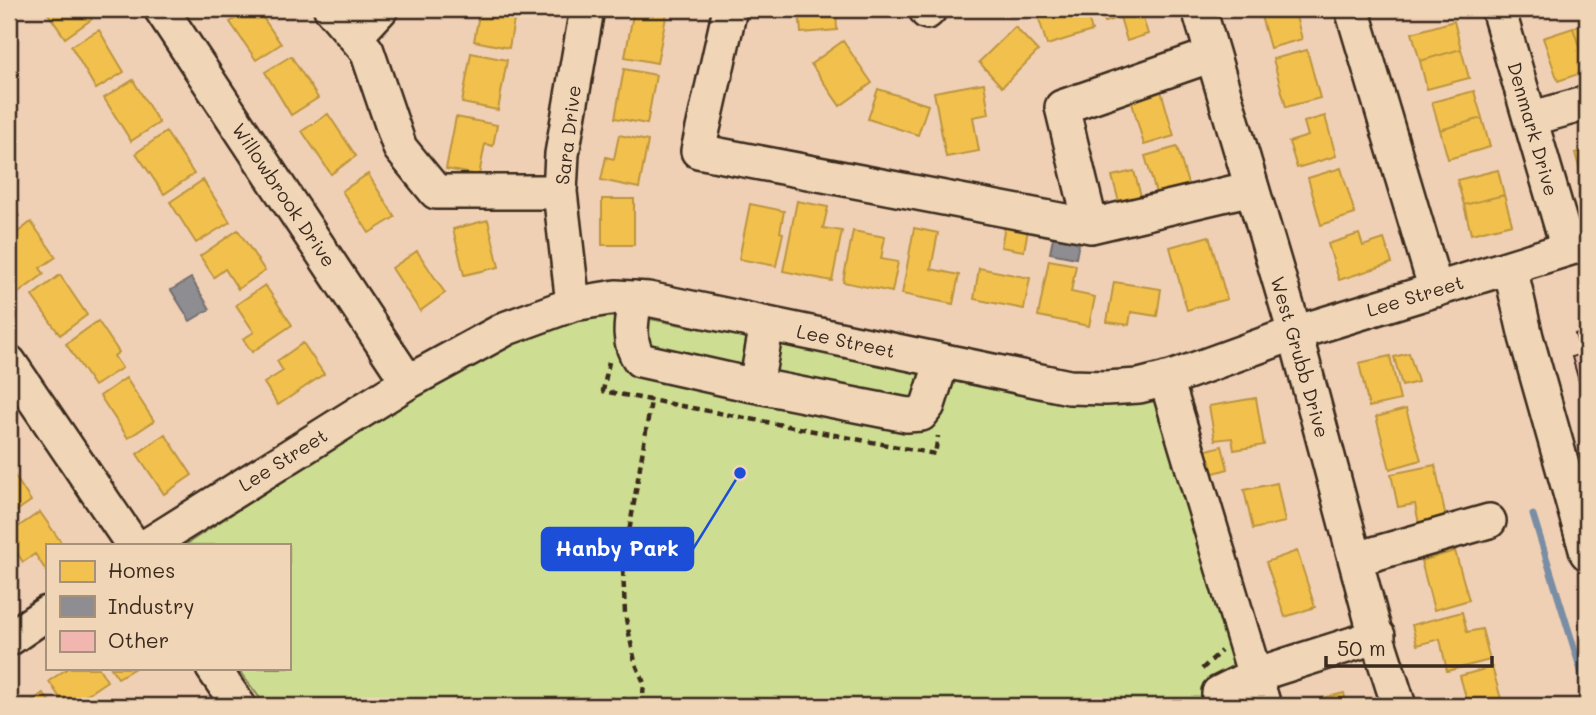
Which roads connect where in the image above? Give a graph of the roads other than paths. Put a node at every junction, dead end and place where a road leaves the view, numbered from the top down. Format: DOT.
graph roads {
  1 [pos="161,9"];
  2 [pos="331,9"];
  3 [pos="381,9"];
  4 [pos="587,9"];
  5 [pos="730,9"];
  6 [pos="1199,9"];
  7 [pos="1352,9"];
  8 [pos="1498,9"];
  9 [pos="355,37"];
  10 [pos="1212,55"];
  11 [pos="1587,103"];
  12 [pos="1530,119"];
  13 [pos="1252,188"];
  14 [pos="561,192"];
  15 [pos="1091,226"];
  16 [pos="1578,246"];
  17 [pos="1510,267"];
  18 [pos="1436,290"];
  19 [pos="635,298"];
  20 [pos="573,304"];
  21 [pos="767,324"];
  22 [pos="1294,333"];
  23 [pos="942,360"];
  24 [pos="9,362"];
  25 [pos="1166,379"];
  26 [pos="408,382"];
  27 [pos="755,385"];
  28 [pos="1489,521"];
  29 [pos="132,544"];
  30 [pos="150,544"];
  31 [pos="1587,554"];
  32 [pos="1356,559"];
  33 [pos="46,614"];
  34 [pos="1378,636"];
  35 [pos="9,639"];
  36 [pos="215,670"];
  37 [pos="1255,675"];
  38 [pos="239,706"];
  39 [pos="1219,706"];
  40 [pos="1264,706"];
  41 [pos="1399,706"];
  1 -- 26 [label="street, Willowbrook Drive"];
  2 -- 9 [label="street"];
  3 -- 9 [label="street"];
  4 -- 14 [label="street, Sara Drive"];
  5 -- 15 [label="street"];
  6 -- 10 [label="street, West Grubb Drive"];
  7 -- 18 [label="street"];
  8 -- 12 [label="street, Denmark Drive"];
  9 -- 14 [label="street"];
  10 -- 13 [label="street, West Grubb Drive"];
  10 -- 15 [label="street"];
  11 -- 12 [label="street"];
  12 -- 16 [label="street, Denmark Drive"];
  13 -- 15 [label="street"];
  13 -- 22 [label="street, West Grubb Drive"];
  14 -- 20 [label="street, Sara Drive"];
  16 -- 17 [label="street, Lee Street"];
  17 -- 18 [label="street, Lee Street"];
  17 -- 31 [label="street"];
  18 -- 22 [label="street, Lee Street"];
  19 -- 20 [label="street, Lee Street"];
  19 -- 21 [label="street, Lee Street"];
  19 -- 27 [label="street"];
  20 -- 26 [label="street, Lee Street"];
  21 -- 23 [label="street, Lee Street"];
  21 -- 27 [label="street"];
  22 -- 25 [label="street, Lee Street"];
  22 -- 32 [label="street, West Grubb Drive"];
  23 -- 25 [label="street, Lee Street"];
  23 -- 27 [label="street"];
  24 -- 29 [label="street"];
  25 -- 37 [label="street"];
  26 -- 30 [label="street, Lee Street"];
  28 -- 32 [label="street"];
  32 -- 34 [label="street, West Grubb Drive"];
  33 -- 35 [label="street"];
  34 -- 37 [label="street"];
  34 -- 41 [label="street, West Grubb Drive"];
  36 -- 38 [label="street"];
  37 -- 39 [label="street"];
  37 -- 40 [label="street"];
}
